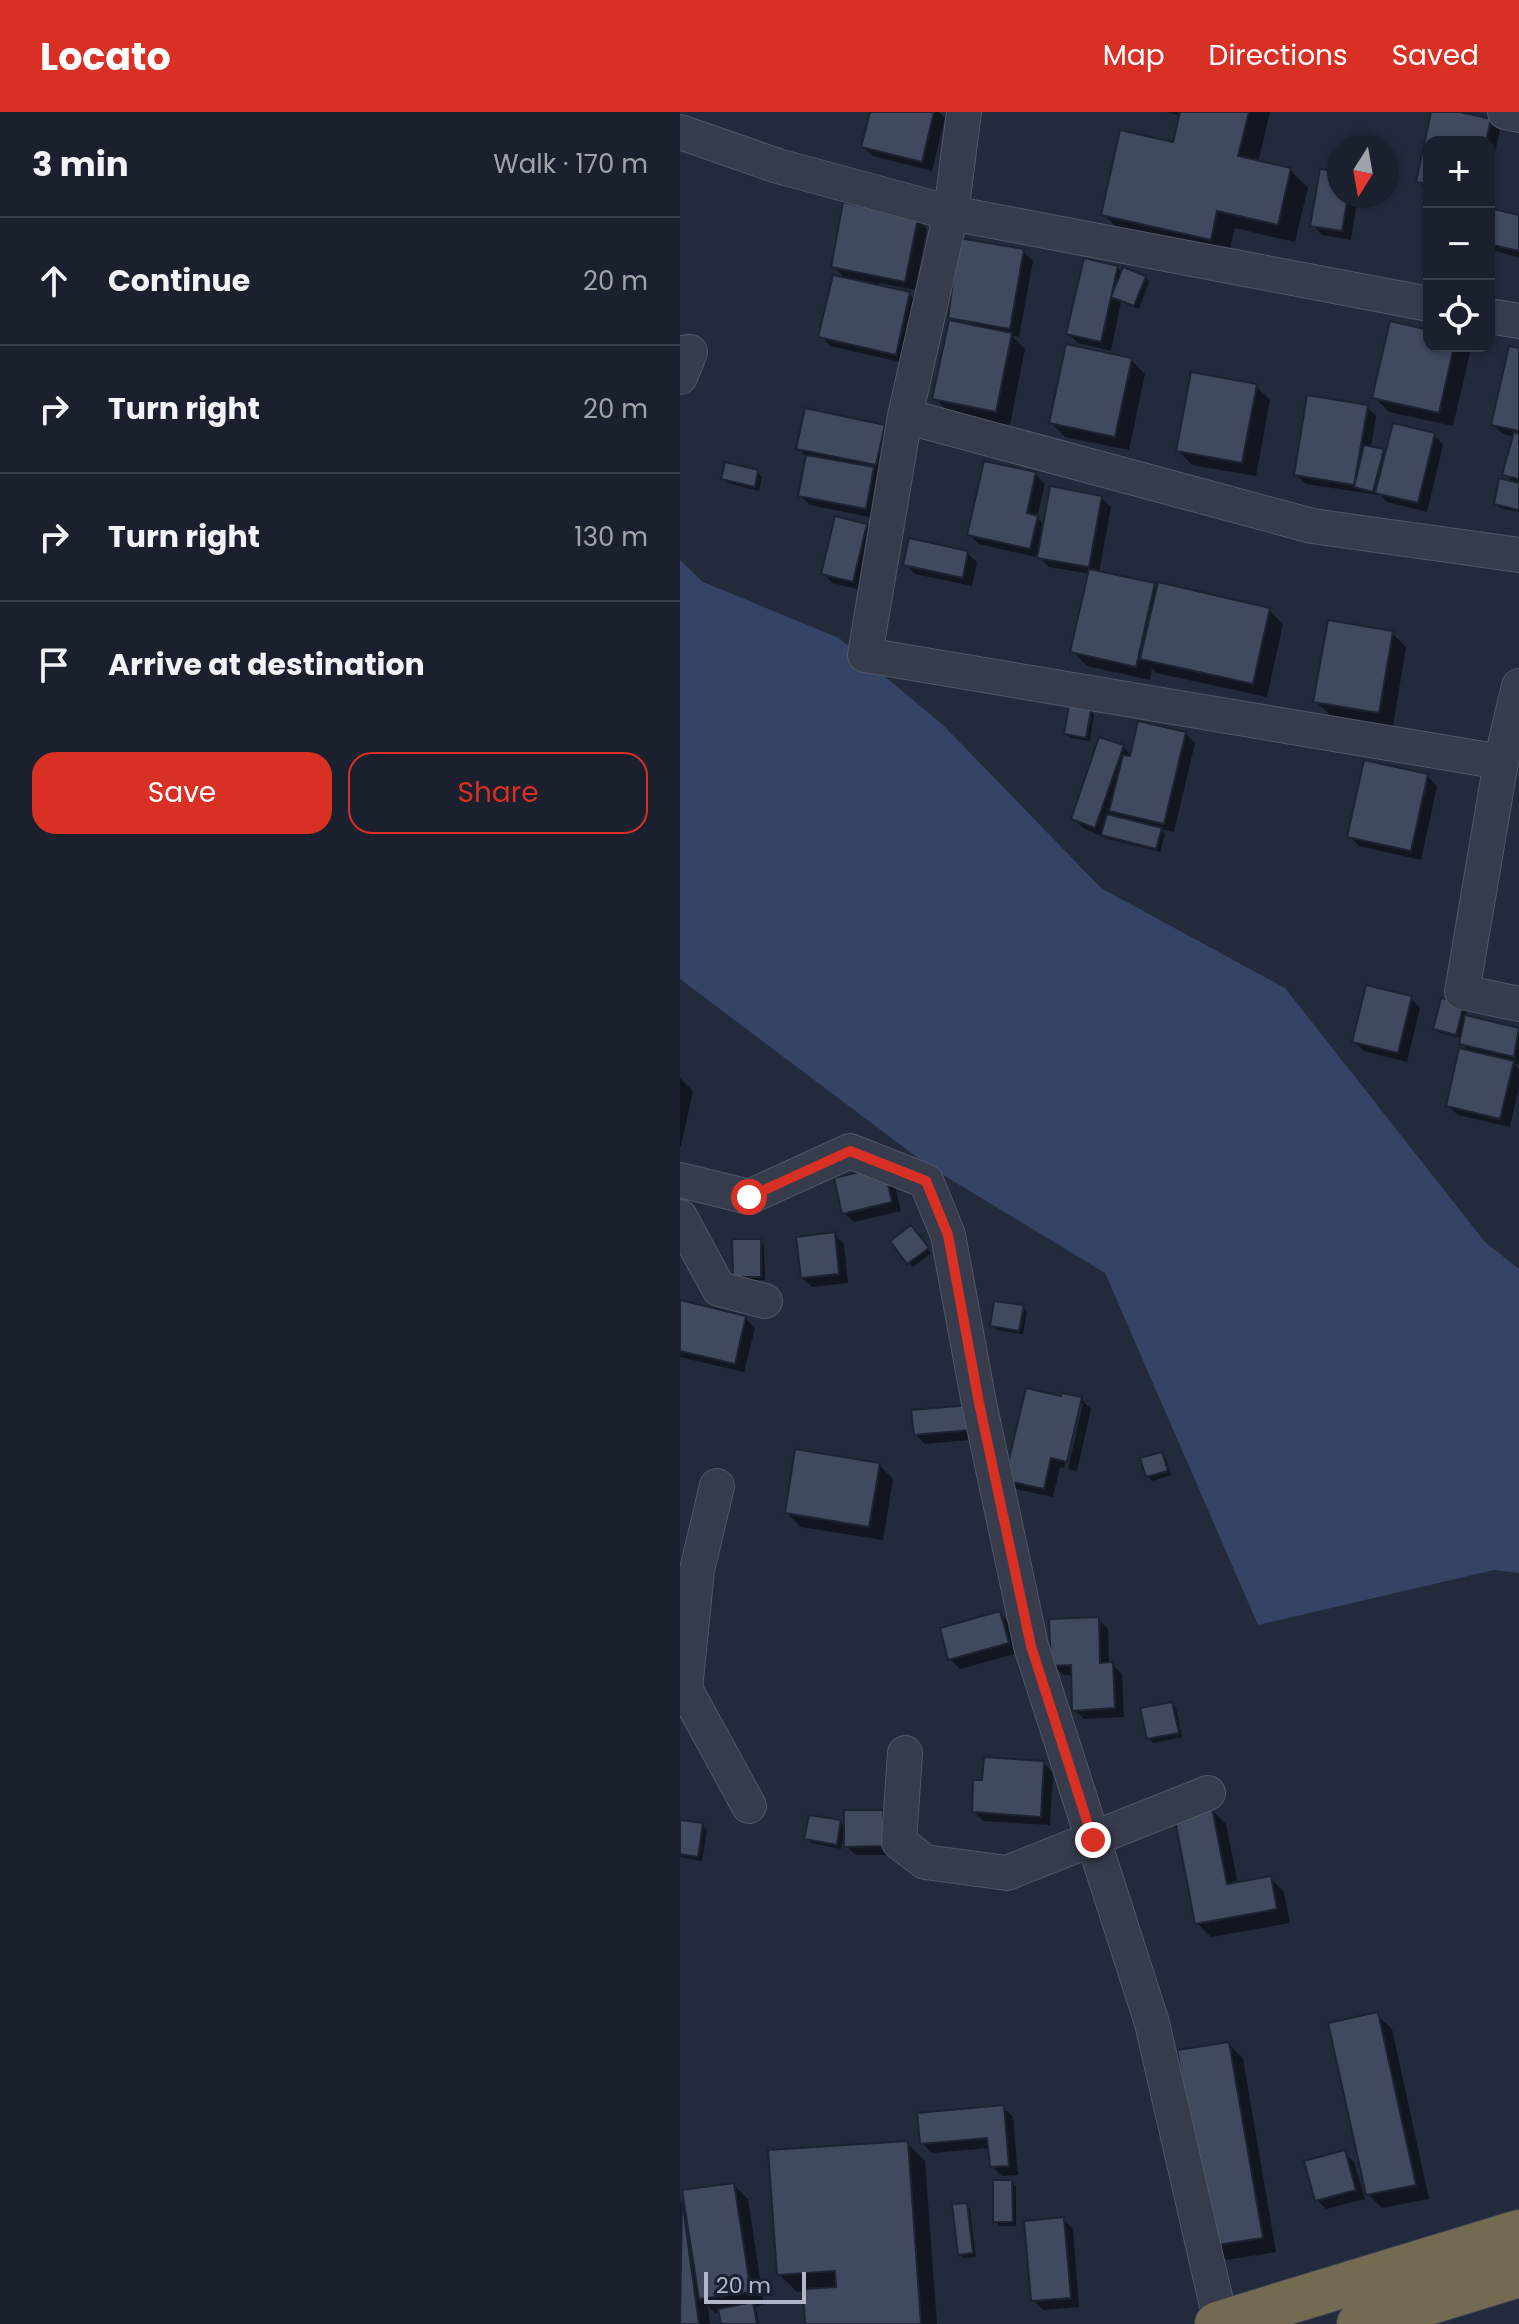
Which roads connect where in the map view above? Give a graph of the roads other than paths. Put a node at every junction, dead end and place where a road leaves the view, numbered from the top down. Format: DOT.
graph roads {
  1 [pos="964,112"];
  2 [pos="1505,112"];
  3 [pos="1519,115"];
  4 [pos="680,132"];
  5 [pos="951,213"];
  6 [pos="1423,303"];
  7 [pos="1495,317"];
  8 [pos="1519,321"];
  9 [pos="680,353"];
  10 [pos="680,377"];
  11 [pos="905,416"];
  12 [pos="1519,555"];
  13 [pos="1519,686"];
  14 [pos="1501,762"];
  15 [pos="1519,1004"];
  16 [pos="680,1180"];
  17 [pos="680,1217"];
  18 [pos="765,1301"];
  19 [pos="717,1486"];
  20 [pos="688,1568"];
  21 [pos="905,1753"];
  22 [pos="1208,1793"];
  23 [pos="749,1806"];
  24 [pos="1093,1840"];
  25 [pos="1519,2232"];
  26 [pos="1519,2275"];
  27 [pos="1219,2323"];
  28 [pos="1359,2324"];
  1 -- 5 [label="street"];
  2 -- 3 [label="street"];
  4 -- 5 [label="street"];
  5 -- 6 [label="street"];
  5 -- 11 [label="street"];
  7 -- 8 [label="street"];
  9 -- 10 [label="street"];
  11 -- 12 [label="street"];
  11 -- 14 [label="street"];
  13 -- 14 [label="street"];
  14 -- 15 [label="street"];
  16 -- 24 [label="street"];
  17 -- 18 [label="street"];
  19 -- 20 [label="street"];
  20 -- 23 [label="street"];
  21 -- 24 [label="street"];
  22 -- 24 [label="street"];
  24 -- 27 [label="street"];
  25 -- 27 [label="highway"];
  26 -- 28 [label="highway"];
}
